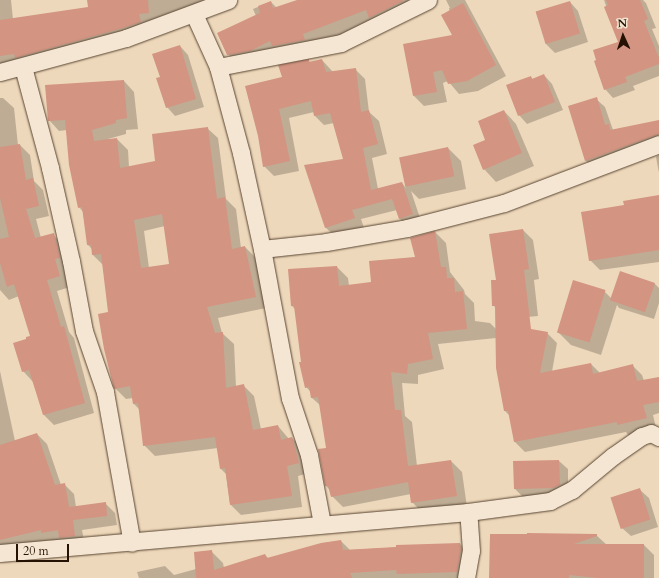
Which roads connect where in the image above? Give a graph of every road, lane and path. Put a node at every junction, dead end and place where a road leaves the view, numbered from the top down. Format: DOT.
graph roads {
  1 [pos="228,0"];
  2 [pos="428,0"];
  3 [pos="194,14"];
  4 [pos="23,67"];
  5 [pos="218,67"];
  6 [pos="0,72"];
  7 [pos="659,144"];
  8 [pos="262,249"];
  9 [pos="659,437"];
  10 [pos="468,512"];
  11 [pos="322,524"];
  12 [pos="132,543"];
  13 [pos="0,553"];
  14 [pos="466,578"];
  1 -- 3 [label="street"];
  2 -- 5 [label="street"];
  3 -- 4 [label="street"];
  3 -- 5 [label="street"];
  4 -- 6 [label="street"];
  4 -- 12 [label="street"];
  5 -- 8 [label="street"];
  7 -- 8 [label="street"];
  8 -- 11 [label="street"];
  9 -- 10 [label="street"];
  10 -- 11 [label="street"];
  10 -- 14 [label="street"];
  11 -- 12 [label="street"];
  12 -- 13 [label="street"];
}
